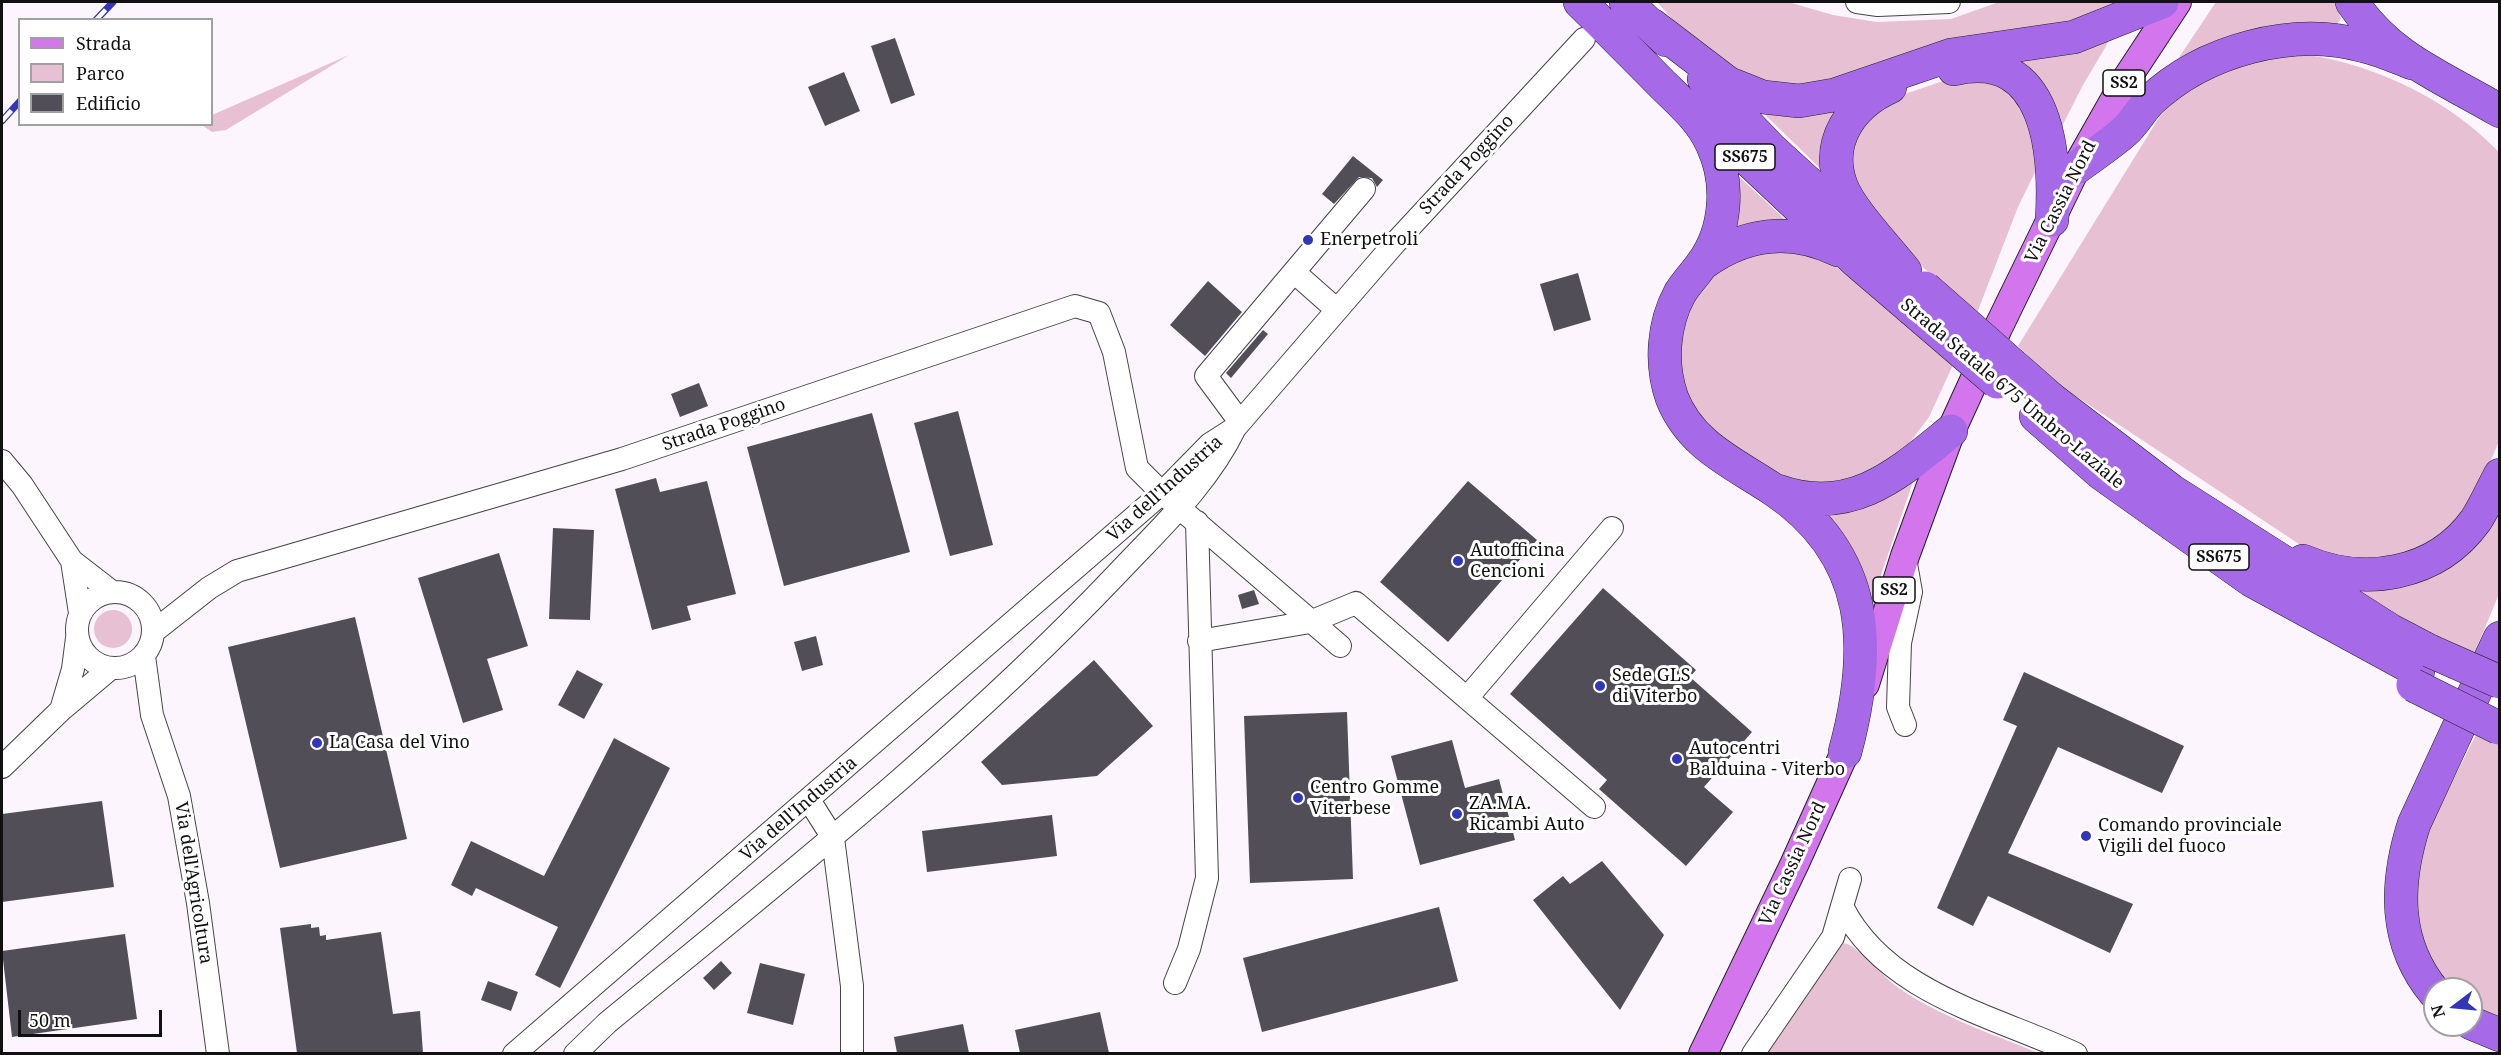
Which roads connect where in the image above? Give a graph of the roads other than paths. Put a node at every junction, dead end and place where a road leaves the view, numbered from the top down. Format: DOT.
graph roads {
  1 [pos="1580,2"];
  2 [pos="1626,2"];
  3 [pos="1857,2"];
  4 [pos="1949,2"];
  5 [pos="2162,2"];
  6 [pos="2177,2"];
  7 [pos="2352,2"];
  8 [pos="1652,25"];
  9 [pos="1584,39"];
  10 [pos="2412,63"];
  11 [pos="2487,103"];
  12 [pos="2499,118"];
  13 [pos="2076,168"];
  14 [pos="1364,189"];
  15 [pos="2052,220"];
  16 [pos="1856,261"];
  17 [pos="1702,264"];
  18 [pos="1293,272"];
  19 [pos="1914,289"];
  20 [pos="1337,310"];
  21 [pos="2043,407"];
  22 [pos="1956,421"];
  23 [pos="1237,425"];
  24 [pos="2,461"];
  25 [pos="2499,475"];
  26 [pos="1773,489"];
  27 [pos="2172,491"];
  28 [pos="1162,493"];
  29 [pos="1179,508"];
  30 [pos="1197,522"];
  31 [pos="1612,528"];
  32 [pos="1905,555"];
  33 [pos="72,561"];
  34 [pos="112,592"];
  35 [pos="80,613"];
  36 [pos="1310,622"];
  37 [pos="153,632"];
  38 [pos="77,638"];
  39 [pos="2499,638"];
  40 [pos="1199,641"];
  41 [pos="1340,646"];
  42 [pos="144,656"];
  43 [pos="117,668"];
  44 [pos="2420,669"];
  45 [pos="2499,682"];
  46 [pos="1467,698"];
  47 [pos="61,710"];
  48 [pos="152,715"];
  49 [pos="2499,722"];
  50 [pos="1905,725"];
  51 [pos="1845,752"];
  52 [pos="2,767"];
  53 [pos="809,800"];
  54 [pos="1594,807"];
  55 [pos="833,838"];
  56 [pos="1850,879"];
  57 [pos="1842,906"];
  58 [pos="2423,977"];
  59 [pos="1175,983"];
  60 [pos="2483,1028"];
  61 [pos="2499,1035"];
  62 [pos="219,1053"];
  63 [pos="514,1053"];
  64 [pos="575,1053"];
  65 [pos="852,1053"];
  66 [pos="1703,1053"];
  67 [pos="1753,1053"];
  68 [pos="2076,1053"];
  1 -- 16 [label="highway, Strada Statale 675 Umbro-Laziale / SS675"];
  1 -- 17 [label="highway"];
  2 -- 8 [label="highway, Strada Statale 675 Umbro-Laziale / SS675"];
  3 -- 4 [label="street"];
  5 -- 8 [label="highway"];
  6 -- 13 [label="main road, Via Cassia Nord / SS2"];
  7 -- 10 [label="highway"];
  8 -- 19 [label="highway, Strada Statale 675 Umbro-Laziale / SS675"];
  9 -- 20 [label="street, Strada Poggino"];
  10 -- 11 [label="highway"];
  10 -- 13 [label="highway"];
  11 -- 12 [label="highway"];
  13 -- 15 [label="main road, Via Cassia Nord / SS2"];
  14 -- 18 [label="street"];
  15 -- 19 [label="highway"];
  15 -- 22 [label="main road, Via Cassia Nord / SS2"];
  16 -- 17 [label="highway"];
  16 -- 19 [label="highway, Strada Statale 675 Umbro-Laziale / SS675"];
  17 -- 26 [label="highway"];
  18 -- 20 [label="street"];
  18 -- 23 [label="street"];
  19 -- 21 [label="highway, Strada Statale 675 Umbro-Laziale / SS675, bridge"];
  20 -- 23 [label="street, Strada Poggino"];
  21 -- 27 [label="highway, Strada Statale 675 Umbro-Laziale / SS675"];
  21 -- 44 [label="highway, Strada Statale 675 Umbro-Laziale / SS675"];
  22 -- 26 [label="highway"];
  22 -- 32 [label="main road, Via Cassia Nord / SS2"];
  23 -- 28 [label="street, Via dell'Industria"];
  23 -- 29 [label="street, Via dell'Industria"];
  24 -- 33 [label="street"];
  25 -- 27 [label="highway"];
  26 -- 51 [label="highway"];
  27 -- 44 [label="highway, Strada Statale 675 Umbro-Laziale / SS675"];
  28 -- 29 [label="street, Strada Poggino"];
  28 -- 37 [label="street, Strada Poggino"];
  28 -- 53 [label="street, Via dell'Industria"];
  29 -- 30 [label="street, Strada Poggino"];
  29 -- 55 [label="street, Via dell'Industria"];
  30 -- 36 [label="street, Strada Poggino"];
  30 -- 40 [label="street"];
  31 -- 46 [label="street"];
  32 -- 50 [label="street"];
  32 -- 51 [label="main road, Via Cassia Nord / SS2"];
  33 -- 34 [label="street"];
  33 -- 35 [label="street"];
  34 -- 35 [label="street"];
  34 -- 37 [label="street"];
  35 -- 38 [label="street"];
  36 -- 40 [label="street"];
  36 -- 41 [label="street, Strada Poggino"];
  36 -- 46 [label="street"];
  37 -- 42 [label="street"];
  38 -- 43 [label="street"];
  38 -- 47 [label="street"];
  39 -- 58 [label="highway"];
  40 -- 59 [label="street"];
  42 -- 43 [label="street"];
  42 -- 48 [label="street"];
  43 -- 47 [label="street"];
  43 -- 48 [label="street"];
  44 -- 45 [label="highway, Strada Statale 675 Umbro-Laziale / SS675, bridge"];
  44 -- 49 [label="highway, bridge"];
  46 -- 54 [label="street"];
  47 -- 52 [label="street"];
  48 -- 62 [label="street, Via dell'Agricoltura"];
  51 -- 66 [label="main road, Via Cassia Nord / SS2"];
  53 -- 55 [label="street"];
  53 -- 63 [label="street, Via dell'Industria"];
  55 -- 64 [label="street, Via dell'Industria"];
  55 -- 65 [label="street"];
  56 -- 57 [label="street"];
  57 -- 67 [label="street"];
  57 -- 68 [label="street"];
  60 -- 61 [label="highway"];
}
